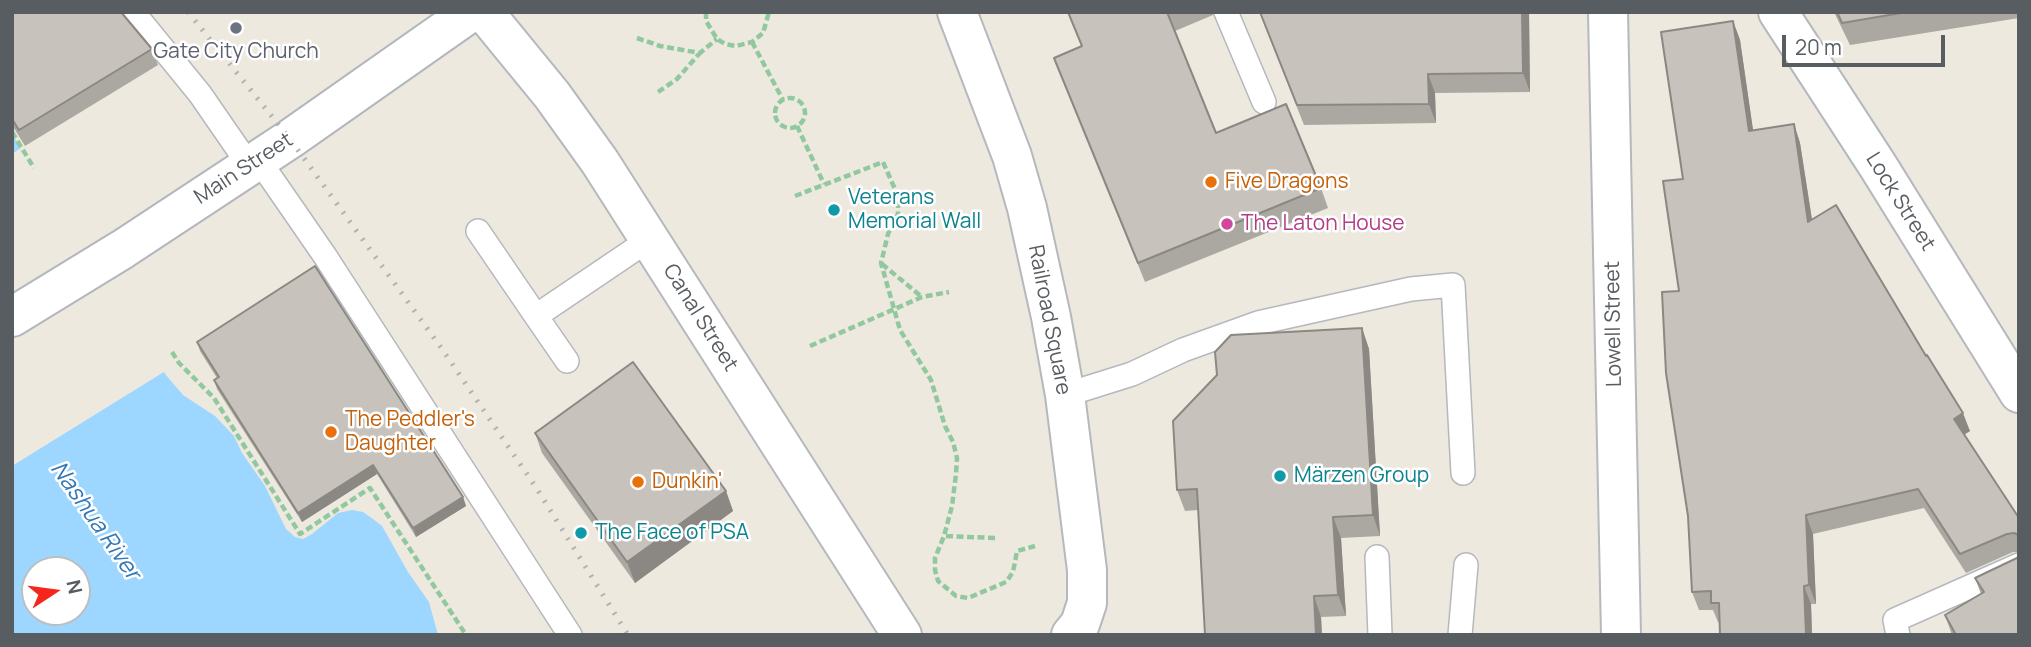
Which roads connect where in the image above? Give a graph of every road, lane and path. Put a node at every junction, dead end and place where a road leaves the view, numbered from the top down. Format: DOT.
graph roads {
  1 [pos="133,12"];
  2 [pos="706,12"];
  3 [pos="769,12"];
  4 [pos="957,12"];
  5 [pos="1226,12"];
  6 [pos="1608,12"];
  7 [pos="1778,12"];
  8 [pos="465,15"];
  9 [pos="637,38"];
  10 [pos="716,38"];
  11 [pos="752,42"];
  12 [pos="699,53"];
  13 [pos="658,92"];
  14 [pos="783,100"];
  15 [pos="1264,102"];
  16 [pos="797,126"];
  17 [pos="12,132"];
  18 [pos="254,162"];
  19 [pos="34,168"];
  20 [pos="824,184"];
  21 [pos="795,196"];
  22 [pos="478,232"];
  23 [pos="650,239"];
  24 [pos="881,263"];
  25 [pos="949,292"];
  26 [pos="922,297"];
  27 [pos="893,309"];
  28 [pos="536,316"];
  29 [pos="12,317"];
  30 [pos="810,346"];
  31 [pos="173,352"];
  32 [pos="567,361"];
  33 [pos="2019,393"];
  34 [pos="1065,395"];
  35 [pos="1463,473"];
  36 [pos="944,536"];
  37 [pos="995,538"];
  38 [pos="1042,544"];
  39 [pos="1377,557"];
  40 [pos="1466,565"];
  41 [pos="2019,565"];
  42 [pos="466,635"];
  43 [pos="570,635"];
  44 [pos="902,635"];
  45 [pos="1071,635"];
  46 [pos="1380,635"];
  47 [pos="1460,635"];
  48 [pos="1621,635"];
  49 [pos="1898,635"];
  1 -- 18 [label="lane"];
  2 -- 10 [label="path"];
  3 -- 11 [label="path"];
  4 -- 34 [label="street, Railroad Square"];
  5 -- 15 [label="lane"];
  6 -- 48 [label="street, Lowell Street"];
  7 -- 33 [label="street, Lock Street"];
  8 -- 18 [label="street, Main Street"];
  8 -- 23 [label="street, Canal Street"];
  9 -- 12 [label="path"];
  10 -- 11 [label="path"];
  10 -- 12 [label="path"];
  11 -- 14 [label="path"];
  12 -- 13 [label="path"];
  14 -- 16 [label="path"];
  14 -- 16 [label="path"];
  16 -- 20 [label="path"];
  17 -- 19 [label="path"];
  18 -- 29 [label="street, Main Street"];
  18 -- 43 [label="lane"];
  20 -- 21 [label="path"];
  20 -- 24 [label="path"];
  22 -- 28 [label="lane"];
  23 -- 28 [label="lane"];
  23 -- 44 [label="street, Canal Street"];
  24 -- 26 [label="path"];
  24 -- 27 [label="path"];
  25 -- 26 [label="path"];
  26 -- 27 [label="path"];
  27 -- 30 [label="path"];
  27 -- 36 [label="path"];
  28 -- 32 [label="lane"];
  31 -- 42 [label="path"];
  34 -- 35 [label="lane"];
  34 -- 45 [label="street, Railroad Square"];
  36 -- 37 [label="path"];
  36 -- 38 [label="path"];
  39 -- 46 [label="lane"];
  40 -- 47 [label="lane"];
  41 -- 49 [label="lane"];
}
